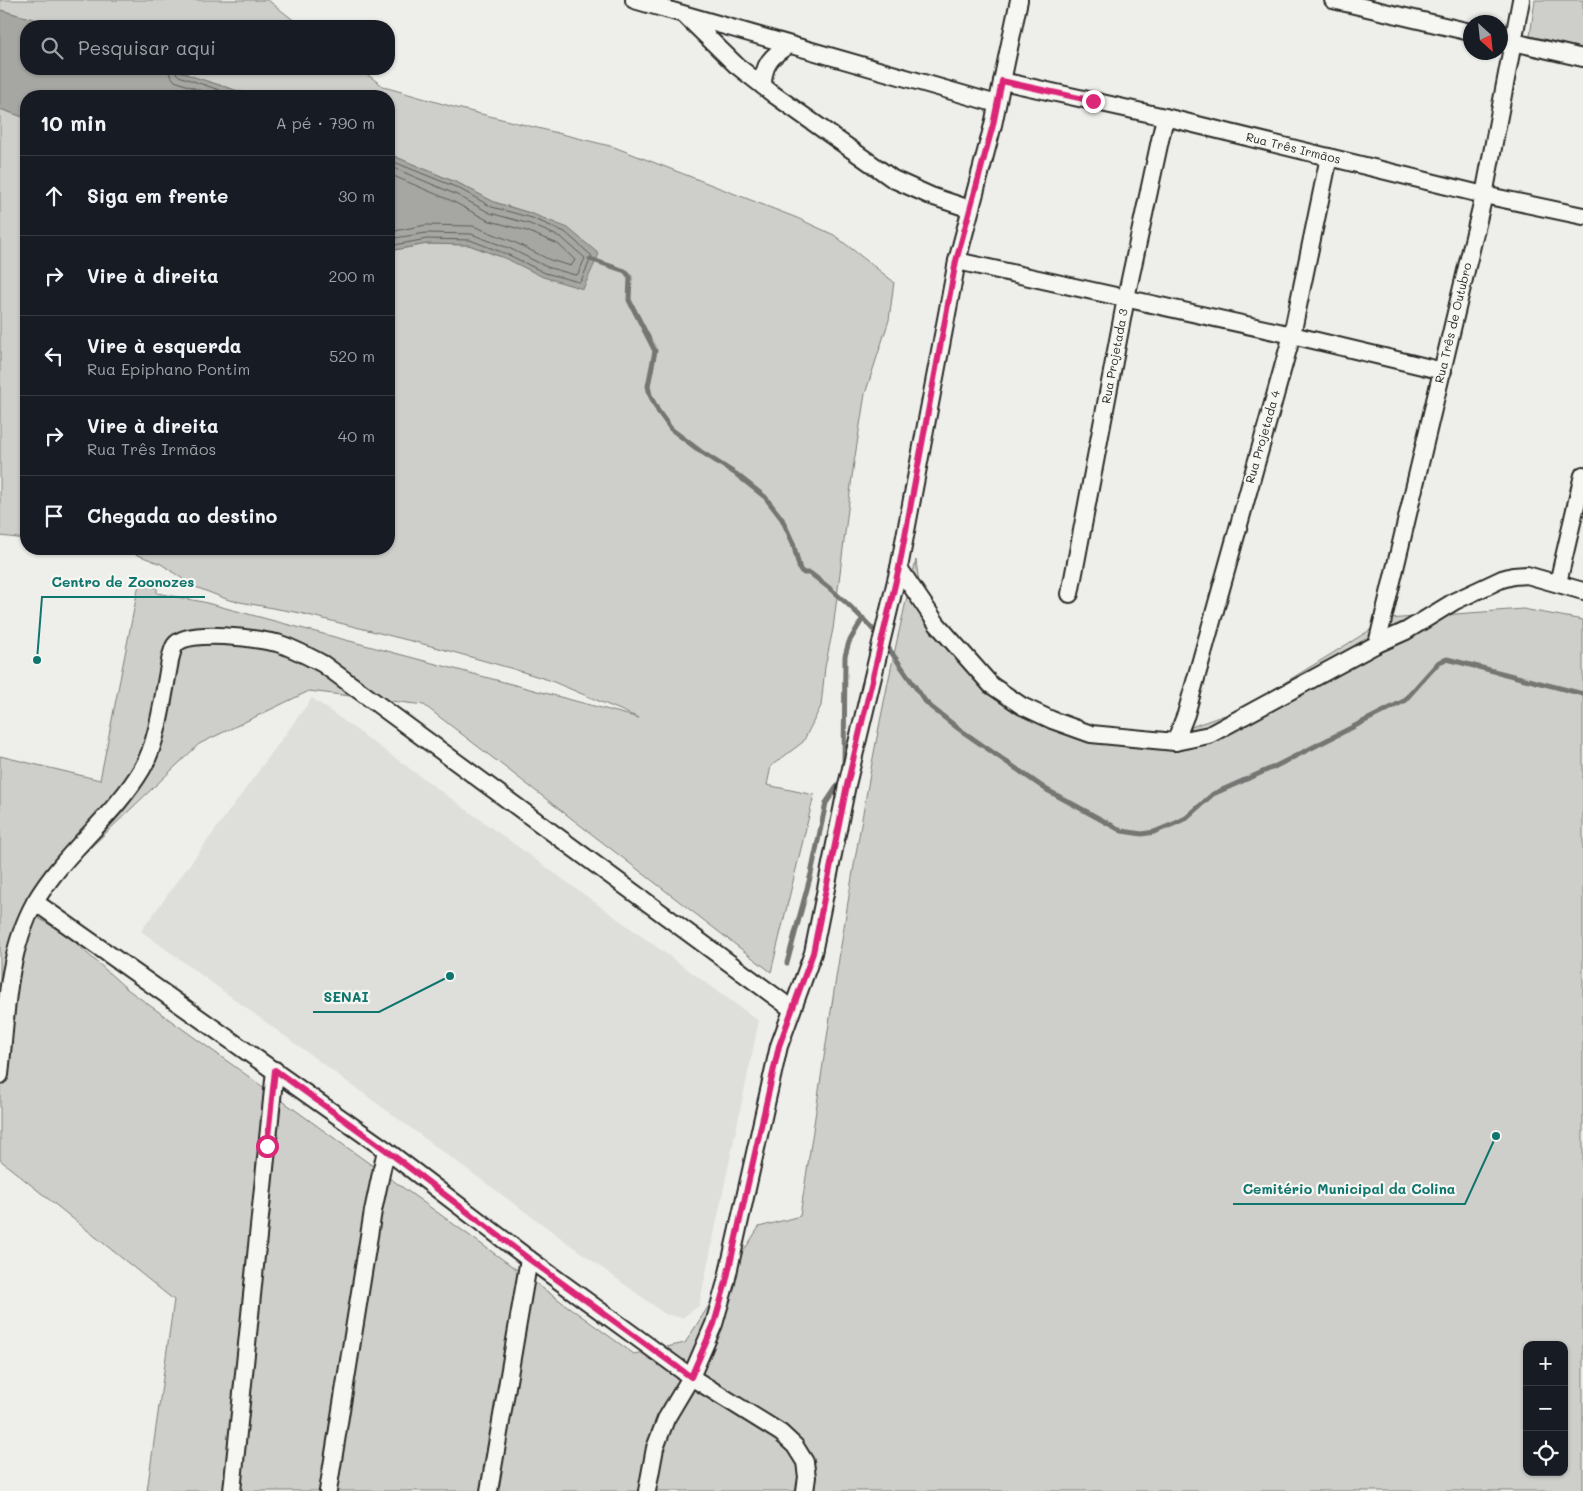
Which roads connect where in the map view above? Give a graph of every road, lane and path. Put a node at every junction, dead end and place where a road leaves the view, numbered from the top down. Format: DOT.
graph roads {
  1 [pos="634,0"];
  2 [pos="1020,0"];
  3 [pos="1332,0"];
  4 [pos="1521,0"];
  5 [pos="685,16"];
  6 [pos="1463,30"];
  7 [pos="1508,35"];
  8 [pos="1508,40"];
  9 [pos="788,45"];
  10 [pos="1583,58"];
  11 [pos="1503,60"];
  12 [pos="1002,81"];
  13 [pos="763,86"];
  14 [pos="997,104"];
  15 [pos="1165,117"];
  16 [pos="1329,157"];
  17 [pos="1484,194"];
  18 [pos="970,209"];
  19 [pos="1583,216"];
  20 [pos="956,261"];
  21 [pos="1126,298"];
  22 [pos="1292,334"];
  23 [pos="1443,371"];
  24 [pos="1583,475"];
  25 [pos="899,568"];
  26 [pos="1558,583"];
  27 [pos="1583,591"];
  28 [pos="1070,594"];
  29 [pos="1377,644"];
  30 [pos="1175,742"];
  31 [pos="35,902"];
  32 [pos="792,1009"];
  33 [pos="275,1070"];
  34 [pos="0,1075"];
  35 [pos="386,1150"];
  36 [pos="529,1259"];
  37 [pos="691,1377"];
  38 [pos="232,1491"];
  39 [pos="328,1491"];
  40 [pos="489,1491"];
  41 [pos="647,1491"];
  42 [pos="805,1491"];
  1 -- 5 [label="street"];
  2 -- 12 [label="street"];
  3 -- 6 [label="street"];
  4 -- 7 [label="street, Rua Três de Outubro"];
  5 -- 9 [label="street"];
  5 -- 13 [label="street"];
  8 -- 10 [label="street"];
  9 -- 13 [label="street"];
  9 -- 14 [label="street"];
  11 -- 17 [label="street, Rua Três de Outubro"];
  12 -- 14 [label="street"];
  12 -- 15 [label="street, Rua Três Irmãos"];
  13 -- 18 [label="street"];
  14 -- 18 [label="street"];
  15 -- 16 [label="street, Rua Três Irmãos"];
  15 -- 21 [label="street, Rua Projetada 3"];
  16 -- 17 [label="street, Rua Três Irmãos"];
  16 -- 22 [label="street, Rua Projetada 4"];
  17 -- 19 [label="street, Rua Três Irmãos"];
  17 -- 23 [label="street, Rua Três de Outubro"];
  18 -- 20 [label="street"];
  20 -- 21 [label="street"];
  20 -- 25 [label="street"];
  21 -- 22 [label="street"];
  21 -- 28 [label="street, Rua Projetada 3"];
  22 -- 23 [label="street"];
  22 -- 30 [label="street, Rua Projetada 4"];
  23 -- 29 [label="street, Rua Três de Outubro"];
  24 -- 26 [label="street"];
  25 -- 30 [label="street"];
  25 -- 32 [label="street"];
  26 -- 27 [label="street"];
  26 -- 29 [label="street"];
  29 -- 30 [label="street"];
  31 -- 32 [label="street"];
  31 -- 33 [label="street"];
  31 -- 34 [label="street"];
  32 -- 37 [label="street"];
  33 -- 35 [label="street"];
  33 -- 38 [label="street"];
  35 -- 36 [label="street"];
  35 -- 39 [label="street"];
  36 -- 37 [label="street"];
  36 -- 40 [label="street"];
  37 -- 41 [label="street"];
  37 -- 42 [label="street"];
}
